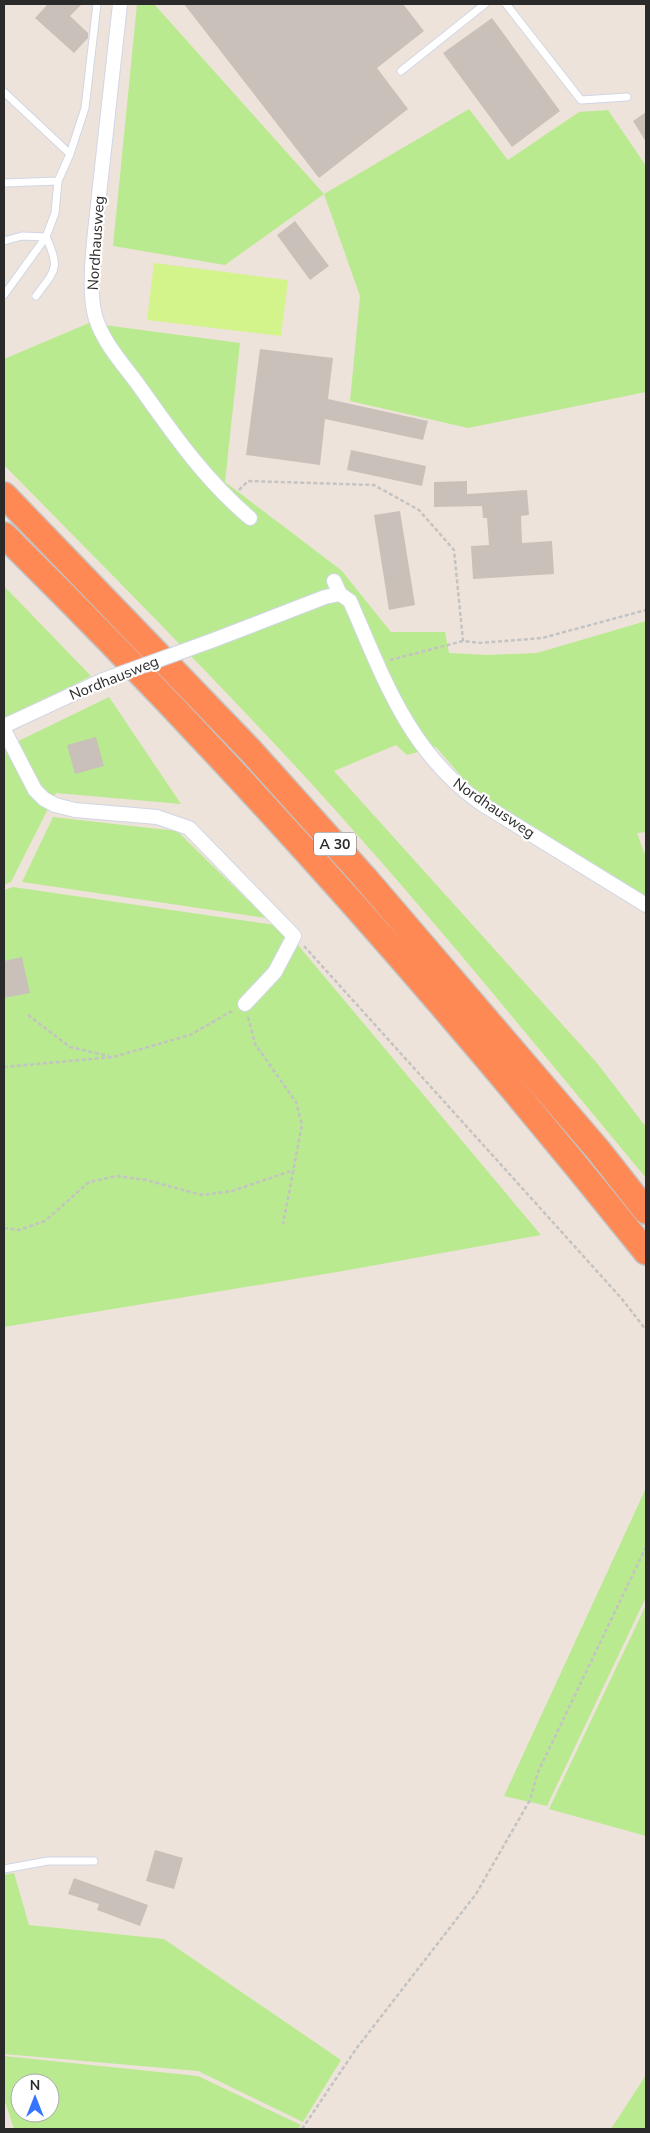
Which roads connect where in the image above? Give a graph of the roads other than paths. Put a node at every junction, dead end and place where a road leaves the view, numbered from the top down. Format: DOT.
graph roads {
  1 [pos="97,4"];
  2 [pos="120,4"];
  3 [pos="485,4"];
  4 [pos="506,4"];
  5 [pos="401,71"];
  6 [pos="4,92"];
  7 [pos="627,97"];
  8 [pos="70,154"];
  9 [pos="58,181"];
  10 [pos="4,183"];
  11 [pos="46,237"];
  12 [pos="4,241"];
  13 [pos="4,295"];
  14 [pos="36,296"];
  15 [pos="4,495"];
  16 [pos="250,518"];
  17 [pos="6,537"];
  18 [pos="334,580"];
  19 [pos="340,594"];
  20 [pos="4,728"];
  21 [pos="646,905"];
  22 [pos="245,1004"];
  23 [pos="646,1211"];
  24 [pos="646,1252"];
  25 [pos="94,1861"];
  26 [pos="4,1869"];
  1 -- 8 [label="lane"];
  2 -- 16 [label="street, Nordhausweg"];
  3 -- 5 [label="lane"];
  4 -- 7 [label="lane"];
  6 -- 8 [label="lane"];
  8 -- 9 [label="lane"];
  9 -- 10 [label="lane"];
  9 -- 11 [label="lane"];
  11 -- 12 [label="lane"];
  11 -- 13 [label="lane"];
  11 -- 14 [label="lane"];
  15 -- 23 [label="highway, A 30"];
  17 -- 24 [label="highway, A 30"];
  18 -- 19 [label="street, Nordhausweg"];
  19 -- 20 [label="street, Nordhausweg, bridge"];
  19 -- 21 [label="street, Nordhausweg"];
  20 -- 22 [label="street, Nordhausweg"];
  25 -- 26 [label="lane"];
}
